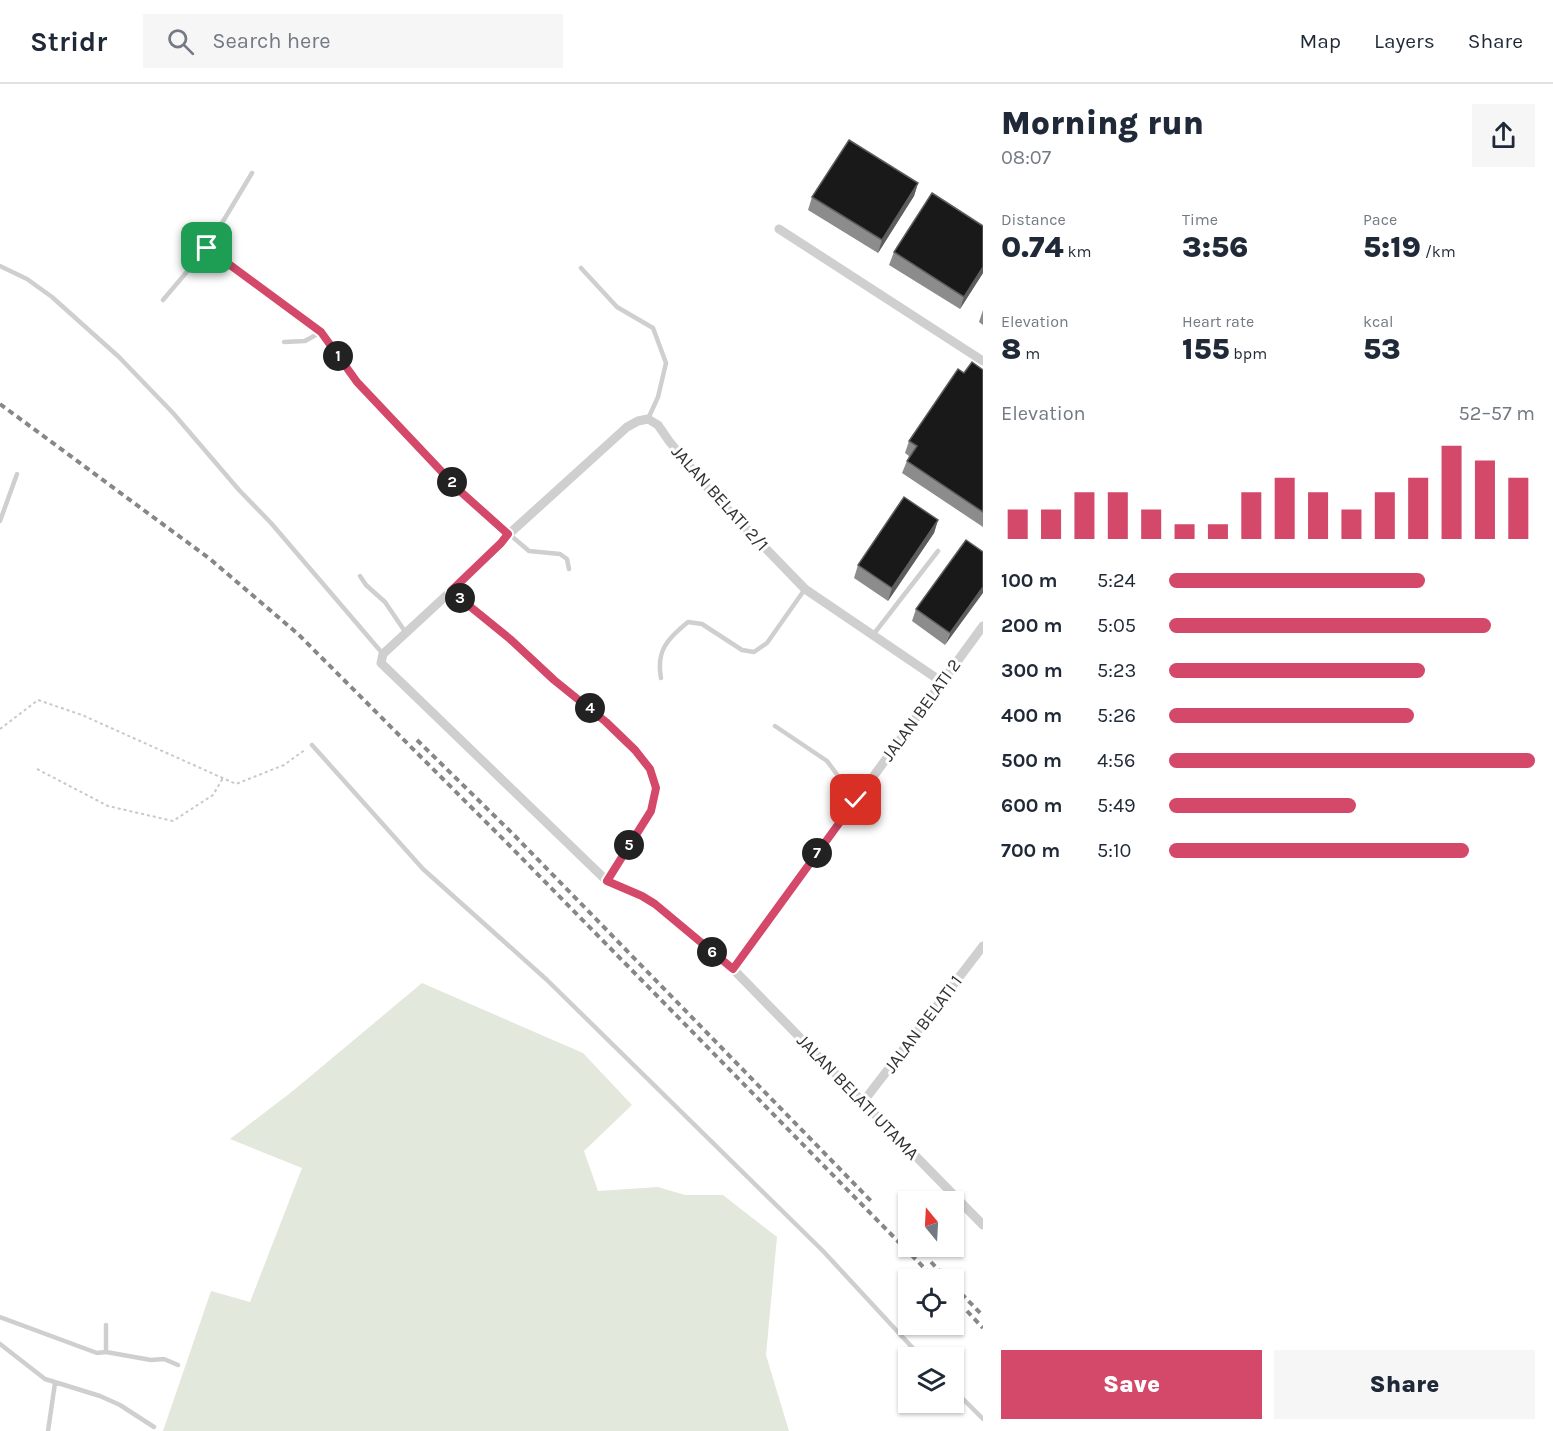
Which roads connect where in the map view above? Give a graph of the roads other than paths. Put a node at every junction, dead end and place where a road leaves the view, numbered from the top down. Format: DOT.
graph roads {
  1 [pos="252,173"];
  2 [pos="779,230"];
  3 [pos="207,248"];
  4 [pos="0,266"];
  5 [pos="581,268"];
  6 [pos="164,300"];
  7 [pos="321,332"];
  8 [pos="284,342"];
  9 [pos="983,361"];
  10 [pos="648,419"];
  11 [pos="17,474"];
  12 [pos="0,521"];
  13 [pos="508,534"];
  14 [pos="938,550"];
  15 [pos="569,569"];
  16 [pos="360,576"];
  17 [pos="805,589"];
  18 [pos="451,591"];
  19 [pos="983,626"];
  20 [pos="406,633"];
  21 [pos="873,635"];
  22 [pos="383,654"];
  23 [pos="661,678"];
  24 [pos="942,682"];
  25 [pos="775,726"];
  26 [pos="312,745"];
  27 [pos="856,800"];
  28 [pos="607,881"];
  29 [pos="983,946"];
  30 [pos="733,969"];
  31 [pos="863,1102"];
  32 [pos="983,1225"];
  33 [pos="0,1317"];
  34 [pos="106,1325"];
  35 [pos="0,1344"];
  36 [pos="912,1347"];
  37 [pos="106,1352"];
  38 [pos="178,1365"];
  39 [pos="55,1383"];
  40 [pos="964,1400"];
  41 [pos="983,1419"];
  42 [pos="153,1427"];
  43 [pos="48,1431"];
  1 -- 3 [label="lane"];
  2 -- 9 [label="street"];
  3 -- 6 [label="lane"];
  3 -- 7 [label="lane"];
  4 -- 22 [label="lane"];
  5 -- 10 [label="lane"];
  7 -- 8 [label="lane"];
  7 -- 13 [label="lane"];
  10 -- 13 [label="street"];
  10 -- 17 [label="street, JALAN BELATI 2/1"];
  11 -- 12 [label="lane"];
  13 -- 15 [label="lane"];
  13 -- 18 [label="street"];
  14 -- 21 [label="lane"];
  16 -- 20 [label="lane"];
  17 -- 21 [label="street, JALAN BELATI 2/1"];
  17 -- 23 [label="lane"];
  18 -- 20 [label="street"];
  18 -- 28 [label="lane"];
  19 -- 24 [label="street, JALAN BELATI 2"];
  20 -- 22 [label="street"];
  21 -- 24 [label="street, JALAN BELATI 2/1"];
  22 -- 28 [label="street"];
  24 -- 27 [label="street, JALAN BELATI 2"];
  25 -- 27 [label="lane"];
  26 -- 36 [label="lane"];
  27 -- 30 [label="street, JALAN BELATI 2"];
  28 -- 30 [label="street, JALAN BELATI UTAMA"];
  29 -- 31 [label="street, JALAN BELATI 1"];
  30 -- 31 [label="street, JALAN BELATI UTAMA"];
  31 -- 32 [label="street, JALAN BELATI UTAMA"];
  33 -- 37 [label="lane"];
  34 -- 37 [label="lane"];
  35 -- 39 [label="lane"];
  37 -- 38 [label="lane"];
  39 -- 42 [label="lane"];
  39 -- 43 [label="lane"];
  40 -- 41 [label="lane"];
}
